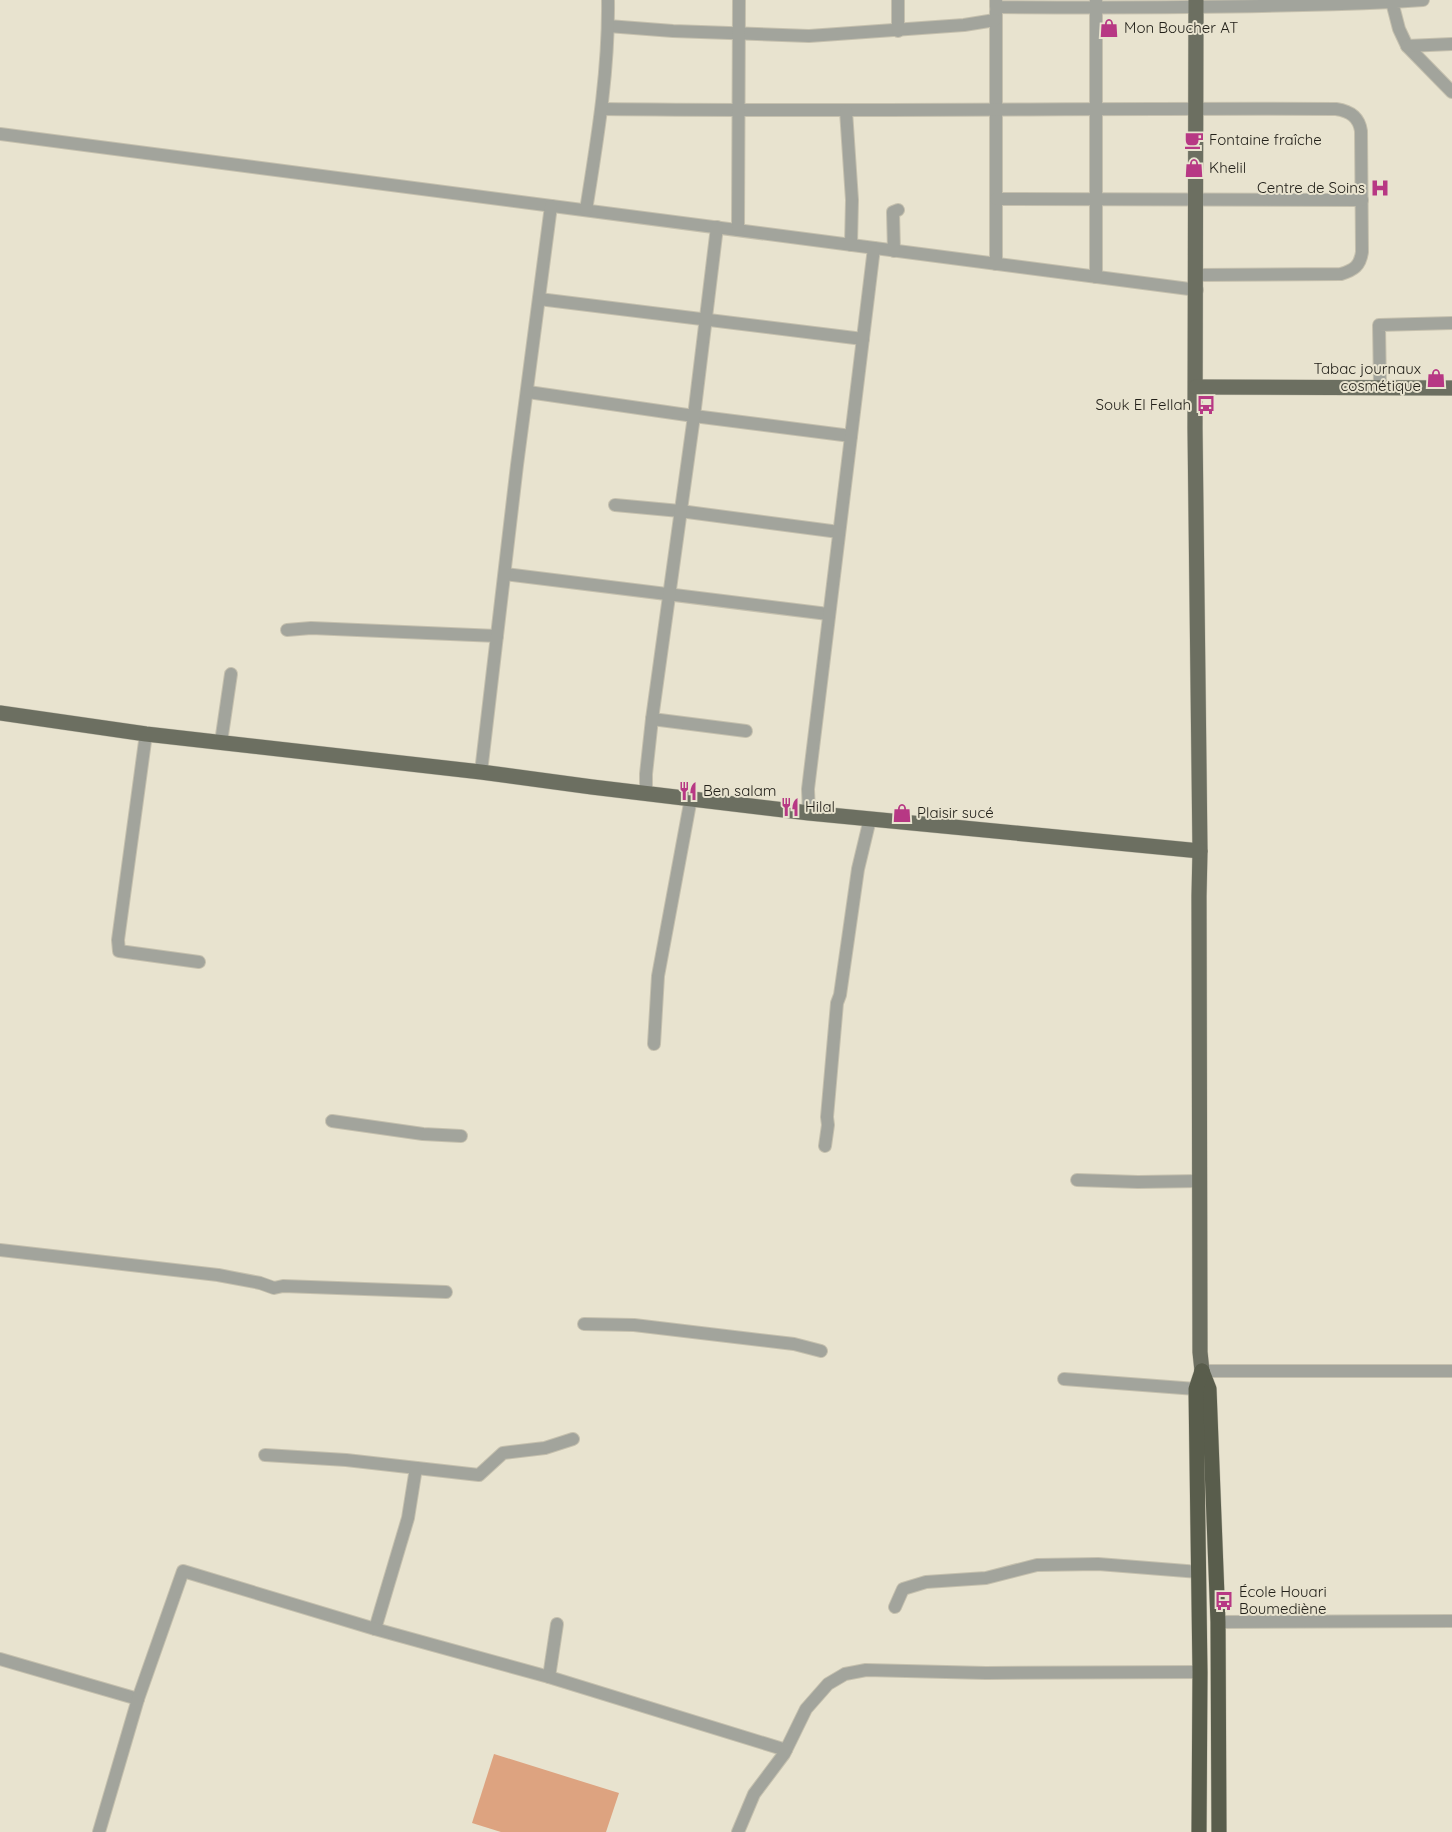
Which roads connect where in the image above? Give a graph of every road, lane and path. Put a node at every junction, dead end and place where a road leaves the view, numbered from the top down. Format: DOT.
graph roads {
  1 [pos="608,0"];
  2 [pos="739,0"];
  3 [pos="898,0"];
  4 [pos="1424,0"];
  5 [pos="1392,1"];
  6 [pos="1196,3"];
  7 [pos="1298,3"];
  8 [pos="1096,4"];
  9 [pos="996,9"];
  10 [pos="608,26"];
  11 [pos="898,31"];
  12 [pos="738,33"];
  13 [pos="1452,44"];
  14 [pos="1407,46"];
  15 [pos="1452,92"];
  16 [pos="1097,108"];
  17 [pos="1196,108"];
  18 [pos="602,109"];
  19 [pos="739,110"];
  20 [pos="846,110"];
  21 [pos="996,110"];
  22 [pos="0,134"];
  23 [pos="996,199"];
  24 [pos="1096,199"];
  25 [pos="1197,200"];
  26 [pos="1362,200"];
  27 [pos="551,206"];
  28 [pos="586,210"];
  29 [pos="898,210"];
  30 [pos="717,227"];
  31 [pos="738,230"];
  32 [pos="851,245"];
  33 [pos="874,248"];
  34 [pos="894,250"];
  35 [pos="996,264"];
  36 [pos="1096,277"];
  37 [pos="1197,283"];
  38 [pos="539,300"];
  39 [pos="705,320"];
  40 [pos="1452,323"];
  41 [pos="863,339"];
  42 [pos="1196,387"];
  43 [pos="1380,387"];
  44 [pos="1452,388"];
  45 [pos="528,392"];
  46 [pos="694,416"];
  47 [pos="851,436"];
  48 [pos="615,505"];
  49 [pos="680,511"];
  50 [pos="839,532"];
  51 [pos="505,574"];
  52 [pos="669,594"];
  53 [pos="828,614"];
  54 [pos="287,630"];
  55 [pos="497,636"];
  56 [pos="231,674"];
  57 [pos="0,713"];
  58 [pos="652,719"];
  59 [pos="746,731"];
  60 [pos="146,734"];
  61 [pos="221,742"];
  62 [pos="481,772"];
  63 [pos="646,792"];
  64 [pos="691,798"];
  65 [pos="809,813"];
  66 [pos="870,819"];
  67 [pos="1200,851"];
  68 [pos="199,962"];
  69 [pos="654,1044"];
  70 [pos="332,1121"];
  71 [pos="462,1136"];
  72 [pos="824,1146"];
  73 [pos="1077,1180"];
  74 [pos="1199,1181"];
  75 [pos="0,1250"];
  76 [pos="446,1292"];
  77 [pos="584,1324"];
  78 [pos="821,1352"];
  79 [pos="1202,1371"];
  80 [pos="1452,1371"];
  81 [pos="1064,1379"];
  82 [pos="1196,1389"];
  83 [pos="572,1439"];
  84 [pos="265,1455"];
  85 [pos="416,1468"];
  86 [pos="1199,1572"];
  87 [pos="895,1606"];
  88 [pos="1452,1621"];
  89 [pos="1218,1622"];
  90 [pos="557,1624"];
  91 [pos="375,1629"];
  92 [pos="0,1659"];
  93 [pos="1200,1672"];
  94 [pos="549,1677"];
  95 [pos="138,1699"];
  96 [pos="786,1750"];
  97 [pos="99,1832"];
  98 [pos="738,1832"];
  99 [pos="1199,1832"];
  100 [pos="1219,1832"];
  1 -- 10 [label="street"];
  2 -- 12 [label="street"];
  3 -- 11 [label="street"];
  4 -- 5 [label="street"];
  5 -- 7 [label="street"];
  5 -- 14 [label="street"];
  6 -- 7 [label="street"];
  6 -- 8 [label="street"];
  6 -- 17 [label="main road"];
  8 -- 9 [label="street"];
  8 -- 16 [label="street"];
  9 -- 11 [label="street"];
  9 -- 21 [label="street"];
  10 -- 12 [label="street"];
  10 -- 18 [label="street"];
  11 -- 12 [label="street"];
  12 -- 19 [label="street"];
  13 -- 14 [label="street"];
  14 -- 15 [label="street"];
  16 -- 17 [label="street"];
  16 -- 21 [label="street"];
  16 -- 24 [label="street"];
  17 -- 25 [label="main road"];
  17 -- 26 [label="street"];
  18 -- 19 [label="street"];
  18 -- 28 [label="street"];
  19 -- 20 [label="street"];
  19 -- 31 [label="street"];
  20 -- 21 [label="street"];
  20 -- 32 [label="street"];
  21 -- 23 [label="street"];
  22 -- 27 [label="street"];
  23 -- 24 [label="street"];
  23 -- 35 [label="street"];
  24 -- 25 [label="street"];
  24 -- 36 [label="street"];
  25 -- 26 [label="street"];
  25 -- 37 [label="main road"];
  26 -- 37 [label="street"];
  27 -- 28 [label="street"];
  27 -- 38 [label="street"];
  28 -- 30 [label="street"];
  29 -- 34 [label="street"];
  30 -- 31 [label="street"];
  30 -- 39 [label="street"];
  31 -- 32 [label="street"];
  32 -- 33 [label="street"];
  33 -- 34 [label="street"];
  33 -- 41 [label="street"];
  34 -- 35 [label="street"];
  35 -- 36 [label="street"];
  36 -- 37 [label="street"];
  37 -- 42 [label="main road"];
  38 -- 39 [label="street"];
  38 -- 45 [label="street"];
  39 -- 41 [label="street"];
  39 -- 46 [label="street"];
  40 -- 43 [label="street"];
  41 -- 47 [label="street"];
  42 -- 43 [label="main road"];
  42 -- 67 [label="main road"];
  43 -- 44 [label="main road"];
  45 -- 46 [label="street"];
  45 -- 51 [label="street"];
  46 -- 47 [label="street"];
  46 -- 49 [label="street"];
  47 -- 50 [label="street"];
  48 -- 49 [label="street"];
  49 -- 50 [label="street"];
  49 -- 52 [label="street"];
  50 -- 53 [label="street"];
  51 -- 52 [label="street"];
  51 -- 55 [label="street"];
  52 -- 53 [label="street"];
  52 -- 58 [label="street"];
  53 -- 65 [label="street"];
  54 -- 55 [label="street"];
  55 -- 62 [label="street"];
  56 -- 61 [label="street"];
  57 -- 60 [label="main road"];
  58 -- 59 [label="street"];
  58 -- 63 [label="street"];
  60 -- 61 [label="main road"];
  60 -- 68 [label="street"];
  61 -- 62 [label="main road"];
  62 -- 63 [label="main road"];
  63 -- 64 [label="main road"];
  64 -- 65 [label="main road"];
  64 -- 69 [label="street"];
  65 -- 66 [label="main road"];
  66 -- 67 [label="main road"];
  66 -- 72 [label="street"];
  67 -- 74 [label="main road"];
  70 -- 71 [label="street"];
  73 -- 74 [label="street"];
  74 -- 79 [label="main road"];
  75 -- 76 [label="street"];
  77 -- 78 [label="street"];
  79 -- 80 [label="street"];
  79 -- 82 [label="highway"];
  79 -- 89 [label="highway"];
  81 -- 82 [label="street"];
  82 -- 86 [label="highway"];
  83 -- 85 [label="street"];
  84 -- 85 [label="street"];
  85 -- 91 [label="street"];
  86 -- 87 [label="street"];
  86 -- 93 [label="highway"];
  88 -- 89 [label="street"];
  89 -- 100 [label="highway"];
  90 -- 94 [label="street"];
  91 -- 94 [label="street"];
  91 -- 95 [label="street"];
  92 -- 95 [label="street"];
  93 -- 96 [label="street"];
  93 -- 99 [label="highway"];
  94 -- 96 [label="street"];
  95 -- 97 [label="street"];
  96 -- 98 [label="street"];
}
